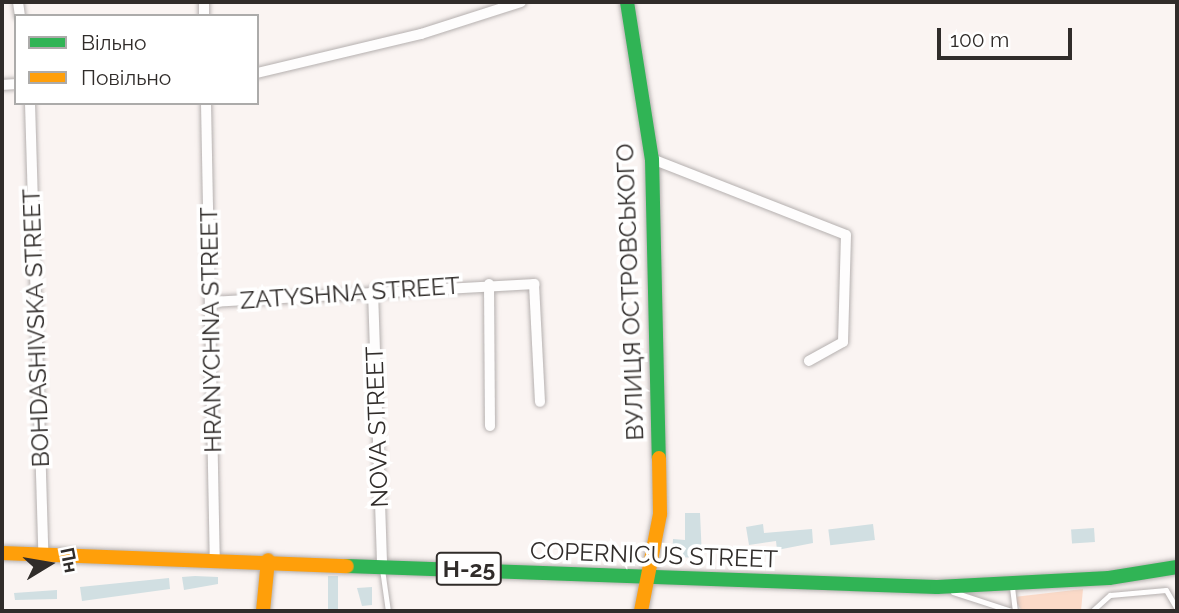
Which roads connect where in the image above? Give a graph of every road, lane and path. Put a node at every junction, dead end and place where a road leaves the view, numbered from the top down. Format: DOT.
graph roads {
  1 [pos="521,2"];
  2 [pos="627,2"];
  3 [pos="259,73"];
  4 [pos="30,105"];
  5 [pos="206,105"];
  6 [pos="652,159"];
  7 [pos="489,284"];
  8 [pos="373,291"];
  9 [pos="211,302"];
  10 [pos="809,361"];
  11 [pos="540,402"];
  12 [pos="490,426"];
  13 [pos="2,553"];
  14 [pos="43,553"];
  15 [pos="215,556"];
  16 [pos="268,560"];
  17 [pos="382,563"];
  18 [pos="1177,567"];
  19 [pos="1109,578"];
  20 [pos="645,581"];
  21 [pos="1013,584"];
  22 [pos="937,587"];
  23 [pos="1110,595"];
  24 [pos="1177,609"];
  25 [pos="263,611"];
  26 [pos="388,611"];
  27 [pos="641,611"];
  28 [pos="1013,611"];
  29 [pos="1092,611"];
  1 -- 3 [label="street"];
  2 -- 6 [label="main road, ВУЛИЦЯ ОСТРОВСЬКОГО"];
  4 -- 14 [label="street, BOHDASHIVSKA STREET"];
  5 -- 9 [label="street, HRANYCHNA STREET"];
  6 -- 10 [label="street"];
  6 -- 20 [label="main road, ВУЛИЦЯ ОСТРОВСЬКОГО"];
  7 -- 8 [label="street, ZATYSHNA STREET"];
  7 -- 11 [label="street, ZATYSHNA STREET"];
  7 -- 12 [label="street, ZATYSHNA STREET"];
  8 -- 9 [label="street, ZATYSHNA STREET"];
  8 -- 17 [label="street, NOVA STREET"];
  9 -- 15 [label="street, HRANYCHNA STREET"];
  13 -- 14 [label="main road, COPERNICUS STREET / Н-25"];
  14 -- 15 [label="main road, COPERNICUS STREET / Н-25"];
  15 -- 16 [label="main road, COPERNICUS STREET / Н-25"];
  16 -- 17 [label="main road, COPERNICUS STREET / Н-25"];
  16 -- 25 [label="main road"];
  17 -- 20 [label="main road, COPERNICUS STREET / Н-25"];
  17 -- 26 [label="lane"];
  18 -- 19 [label="main road, COPERNICUS STREET / Н-25"];
  19 -- 21 [label="main road, COPERNICUS STREET / Н-25"];
  19 -- 23 [label="lane"];
  20 -- 22 [label="main road, COPERNICUS STREET / Н-25"];
  20 -- 27 [label="main road, ВУЛИЦЯ ОСТРОВСЬКОГО"];
  21 -- 22 [label="main road, COPERNICUS STREET / Н-25"];
  21 -- 28 [label="lane"];
  22 -- 28 [label="lane"];
  23 -- 24 [label="lane"];
  23 -- 29 [label="lane"];
}
